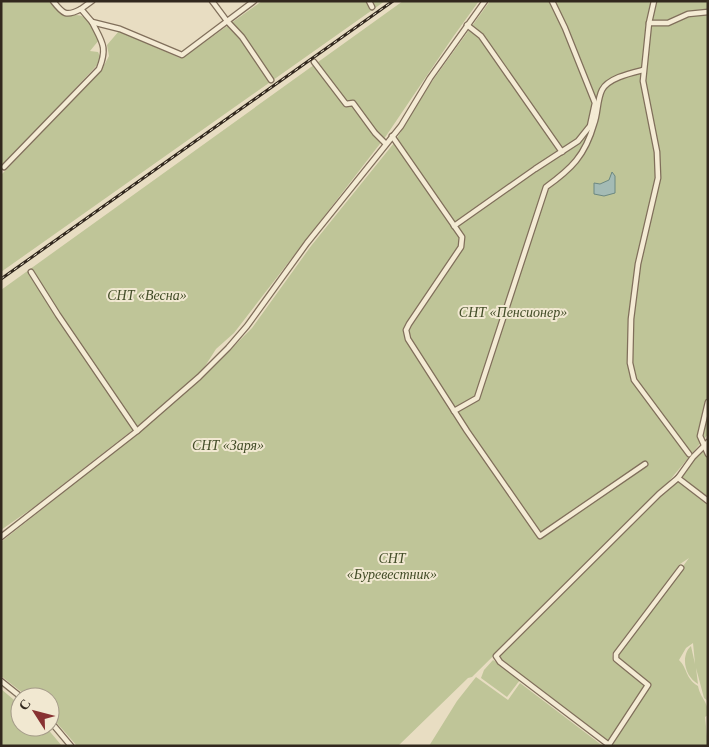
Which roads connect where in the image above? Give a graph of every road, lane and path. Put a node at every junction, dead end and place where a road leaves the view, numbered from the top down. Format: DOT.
graph roads {
  1 [pos="53,1"];
  2 [pos="92,1"];
  3 [pos="212,1"];
  4 [pos="254,1"];
  5 [pos="369,1"];
  6 [pos="485,1"];
  7 [pos="552,1"];
  8 [pos="654,1"];
  9 [pos="372,7"];
  10 [pos="81,9"];
  11 [pos="708,12"];
  12 [pos="227,21"];
  13 [pos="92,22"];
  14 [pos="649,23"];
  15 [pos="467,26"];
  16 [pos="314,62"];
  17 [pos="643,70"];
  18 [pos="271,80"];
  19 [pos="392,136"];
  20 [pos="386,144"];
  21 [pos="562,152"];
  22 [pos="4,167"];
  23 [pos="454,226"];
  24 [pos="31,272"];
  25 [pos="708,402"];
  26 [pos="454,411"];
  27 [pos="137,431"];
  28 [pos="706,444"];
  29 [pos="689,454"];
  30 [pos="708,454"];
  31 [pos="646,464"];
  32 [pos="678,478"];
  33 [pos="708,501"];
  34 [pos="1,537"];
  35 [pos="681,568"];
  36 [pos="60,733"];
  37 [pos="608,745"];
  38 [pos="71,746"];
  1 -- 10 [label="street"];
  2 -- 10 [label="street"];
  3 -- 12 [label="street"];
  4 -- 12 [label="street"];
  5 -- 9 [label="street"];
  6 -- 15 [label="street"];
  7 -- 21 [label="street"];
  8 -- 14 [label="street"];
  10 -- 13 [label="street"];
  11 -- 14 [label="street"];
  12 -- 13 [label="street"];
  12 -- 18 [label="street"];
  13 -- 22 [label="street"];
  14 -- 17 [label="street"];
  15 -- 19 [label="street"];
  15 -- 21 [label="street"];
  16 -- 20 [label="street"];
  17 -- 26 [label="street"];
  17 -- 29 [label="street"];
  19 -- 20 [label="street"];
  19 -- 23 [label="street"];
  20 -- 27 [label="street"];
  21 -- 23 [label="street"];
  23 -- 26 [label="street"];
  24 -- 27 [label="street"];
  25 -- 28 [label="street"];
  26 -- 31 [label="street"];
  27 -- 34 [label="street"];
  28 -- 30 [label="street"];
  28 -- 32 [label="street"];
  32 -- 33 [label="street"];
  32 -- 37 [label="street"];
  35 -- 37 [label="street"];
  36 -- 38 [label="street"];
}
